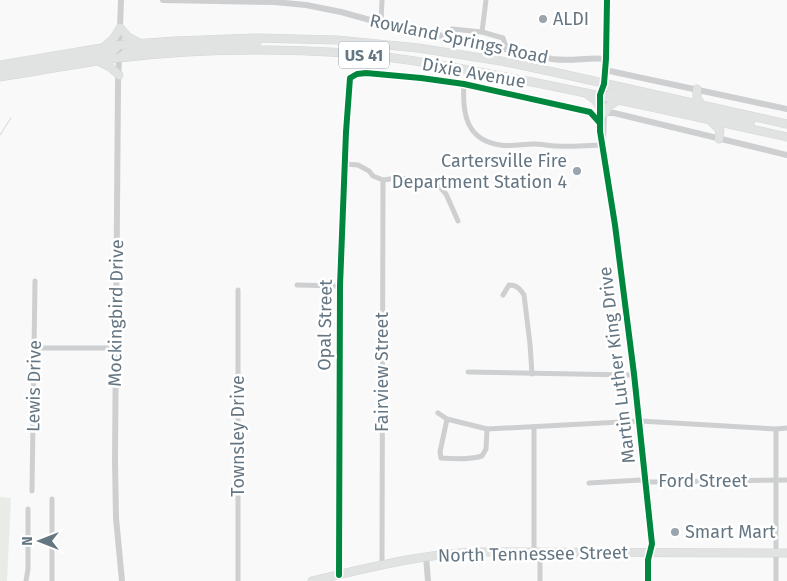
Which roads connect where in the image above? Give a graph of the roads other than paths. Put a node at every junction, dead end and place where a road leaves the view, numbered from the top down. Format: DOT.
graph roads {
  1 [pos="121,0"];
  2 [pos="163,0"];
  3 [pos="382,0"];
  4 [pos="486,0"];
  5 [pos="607,0"];
  6 [pos="250,1"];
  7 [pos="382,23"];
  8 [pos="120,28"];
  9 [pos="452,29"];
  10 [pos="482,32"];
  11 [pos="275,38"];
  12 [pos="141,43"];
  13 [pos="119,45"];
  14 [pos="102,48"];
  15 [pos="507,49"];
  16 [pos="119,58"];
  17 [pos="606,59"];
  18 [pos="98,61"];
  19 [pos="0,65"];
  20 [pos="605,70"];
  21 [pos="0,71"];
  22 [pos="119,75"];
  23 [pos="352,76"];
  24 [pos="0,78"];
  25 [pos="464,84"];
  26 [pos="697,89"];
  27 [pos="603,92"];
  28 [pos="585,93"];
  29 [pos="618,100"];
  30 [pos="702,106"];
  31 [pos="787,109"];
  32 [pos="602,110"];
  33 [pos="590,112"];
  34 [pos="708,120"];
  35 [pos="600,122"];
  36 [pos="778,122"];
  37 [pos="787,124"];
  38 [pos="787,137"];
  39 [pos="719,139"];
  40 [pos="603,145"];
  41 [pos="787,155"];
  42 [pos="345,164"];
  43 [pos="383,180"];
  44 [pos="458,221"];
  45 [pos="35,281"];
  46 [pos="297,285"];
  47 [pos="340,286"];
  48 [pos="238,290"];
  49 [pos="503,295"];
  50 [pos="35,348"];
  51 [pos="116,348"];
  52 [pos="468,372"];
  53 [pos="532,374"];
  54 [pos="634,374"];
  55 [pos="438,413"];
  56 [pos="447,419"];
  57 [pos="640,421"];
  58 [pos="534,427"];
  59 [pos="787,428"];
  60 [pos="487,429"];
  61 [pos="776,429"];
  62 [pos="787,480"];
  63 [pos="646,481"];
  64 [pos="776,481"];
  65 [pos="589,483"];
  66 [pos="32,491"];
  67 [pos="52,500"];
  68 [pos="28,509"];
  69 [pos="537,552"];
  70 [pos="649,552"];
  71 [pos="787,552"];
  72 [pos="777,553"];
  73 [pos="426,556"];
  74 [pos="382,565"];
  75 [pos="339,575"];
  76 [pos="26,581"];
  77 [pos="52,581"];
  78 [pos="122,581"];
  79 [pos="238,581"];
  80 [pos="312,581"];
  81 [pos="428,581"];
  82 [pos="540,581"];
  83 [pos="648,581"];
  84 [pos="776,581"];
  1 -- 8 [label="street, Mockingbird Drive"];
  2 -- 6 [label="street, Rowland Springs Road"];
  3 -- 7 [label="street"];
  4 -- 10 [label="street"];
  5 -- 17 [label="street, Martin Luther King Drive"];
  6 -- 7 [label="street, Rowland Springs Road"];
  7 -- 15 [label="street, Rowland Springs Road"];
  8 -- 12 [label="main road"];
  8 -- 13 [label="street, Mockingbird Drive"];
  8 -- 14 [label="main road"];
  9 -- 10 [label="street"];
  10 -- 15 [label="street"];
  11 -- 12 [label="main road, US 41"];
  11 -- 16 [label="main road"];
  11 -- 27 [label="main road, US 41"];
  12 -- 13 [label="main road, US 41"];
  13 -- 14 [label="main road, US 41"];
  13 -- 16 [label="street, Mockingbird Drive"];
  13 -- 21 [label="main road"];
  14 -- 19 [label="main road, US 41"];
  15 -- 17 [label="street, Rowland Springs Road"];
  16 -- 18 [label="main road, US 41"];
  16 -- 22 [label="street, Mockingbird Drive"];
  16 -- 28 [label="main road, US 41"];
  17 -- 20 [label="street, Martin Luther King Drive"];
  18 -- 22 [label="main road"];
  18 -- 24 [label="main road, US 41"];
  20 -- 26 [label="street"];
  20 -- 27 [label="street, Martin Luther King Drive"];
  22 -- 51 [label="street, Mockingbird Drive"];
  23 -- 25 [label="street, Dixie Avenue"];
  23 -- 42 [label="street, Opal Street"];
  25 -- 33 [label="street, Dixie Avenue"];
  25 -- 40 [label="street"];
  26 -- 30 [label="main road"];
  26 -- 31 [label="street"];
  27 -- 28 [label="main road, US 41"];
  27 -- 29 [label="main road, US 41"];
  27 -- 30 [label="main road, US 41"];
  27 -- 32 [label="street, Martin Luther King Drive"];
  27 -- 36 [label="main road"];
  28 -- 32 [label="main road"];
  29 -- 32 [label="main road"];
  29 -- 34 [label="main road, US 41"];
  30 -- 36 [label="main road, US 41"];
  32 -- 33 [label="street"];
  32 -- 35 [label="street, Martin Luther King Drive"];
  32 -- 39 [label="street"];
  32 -- 40 [label="street, Martin Luther King Drive"];
  33 -- 35 [label="street"];
  34 -- 38 [label="main road, US 41"];
  34 -- 39 [label="main road"];
  35 -- 40 [label="street, Martin Luther King Drive"];
  36 -- 37 [label="main road, US 41"];
  39 -- 41 [label="street"];
  40 -- 54 [label="street, Martin Luther King Drive"];
  42 -- 43 [label="street"];
  42 -- 47 [label="street, Opal Street"];
  43 -- 44 [label="street"];
  43 -- 74 [label="street, Fairview Street"];
  45 -- 50 [label="street, Lewis Drive"];
  46 -- 47 [label="street"];
  47 -- 75 [label="street, Opal Street"];
  48 -- 79 [label="street, Townsley Drive"];
  49 -- 53 [label="street"];
  50 -- 51 [label="street"];
  50 -- 66 [label="street, Lewis Drive"];
  51 -- 78 [label="street, Mockingbird Drive"];
  52 -- 53 [label="street"];
  53 -- 54 [label="street"];
  54 -- 57 [label="street, Martin Luther King Drive"];
  55 -- 56 [label="street"];
  56 -- 60 [label="street"];
  56 -- 60 [label="street"];
  57 -- 58 [label="street"];
  57 -- 61 [label="street"];
  57 -- 63 [label="street, Martin Luther King Drive"];
  58 -- 60 [label="street"];
  58 -- 69 [label="street"];
  59 -- 61 [label="street"];
  61 -- 64 [label="street"];
  62 -- 64 [label="street, Ford Street"];
  63 -- 64 [label="street, Ford Street"];
  63 -- 65 [label="street, Ford Street"];
  63 -- 70 [label="street, Martin Luther King Drive"];
  64 -- 72 [label="street"];
  67 -- 77 [label="street"];
  68 -- 76 [label="street"];
  69 -- 70 [label="main road, North Tennessee Street"];
  69 -- 73 [label="main road, North Tennessee Street"];
  69 -- 82 [label="street"];
  70 -- 72 [label="main road, North Tennessee Street"];
  70 -- 83 [label="street, Martin Luther King Drive"];
  71 -- 72 [label="main road, North Tennessee Street"];
  72 -- 84 [label="street"];
  73 -- 74 [label="main road, North Tennessee Street"];
  73 -- 81 [label="street"];
  74 -- 75 [label="main road, North Tennessee Street"];
  75 -- 80 [label="main road, North Tennessee Street"];
}
